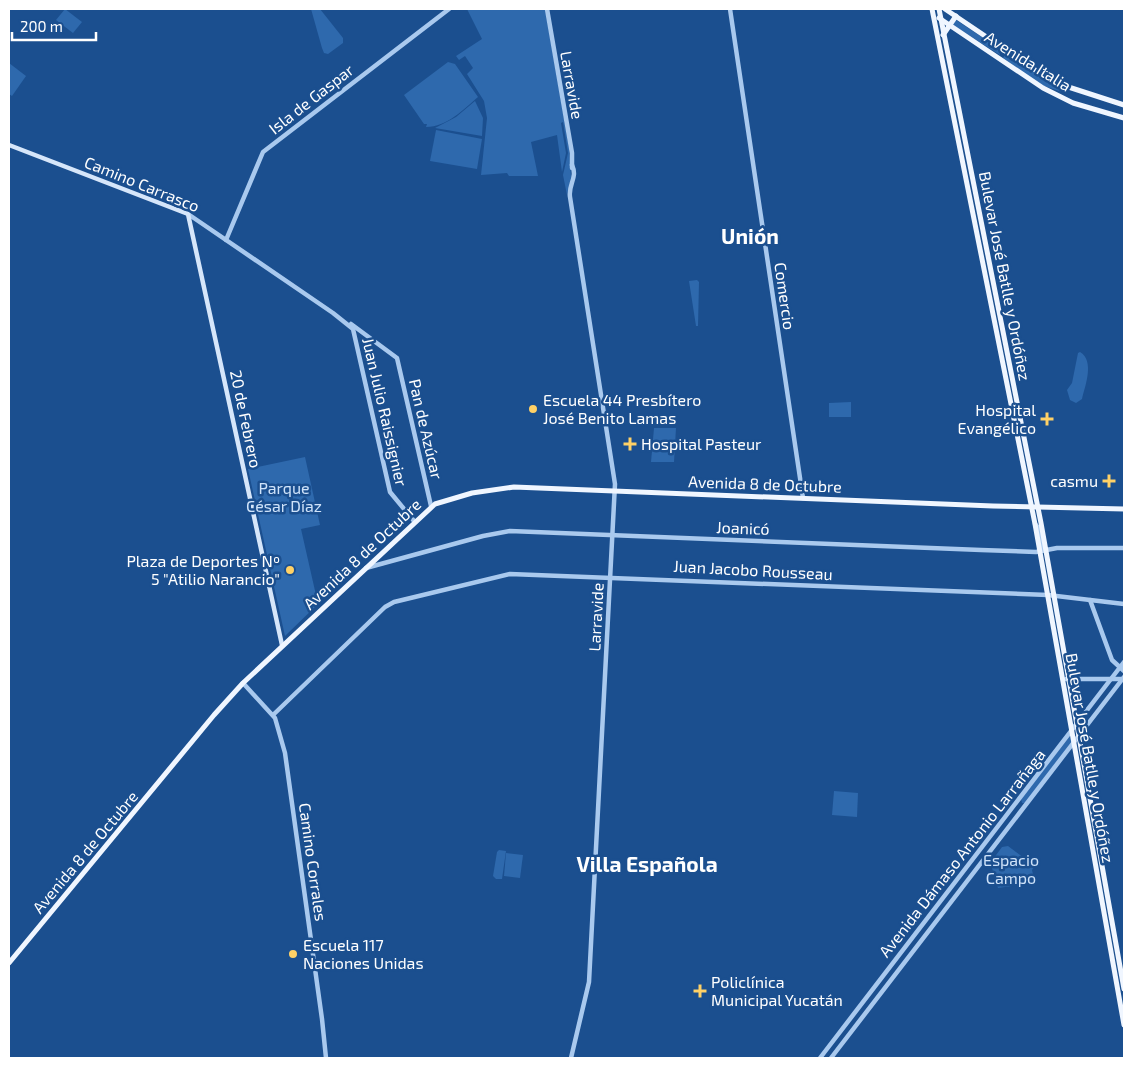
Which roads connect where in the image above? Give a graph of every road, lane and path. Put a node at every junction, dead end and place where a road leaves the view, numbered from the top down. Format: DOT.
graph roads {
  1 [pos="449,9"];
  2 [pos="546,9"];
  3 [pos="730,9"];
  4 [pos="927,9"];
  5 [pos="939,9"];
  6 [pos="945,9"];
  7 [pos="933,11"];
  8 [pos="956,16"];
  9 [pos="940,19"];
  10 [pos="950,26"];
  11 [pos="943,35"];
  12 [pos="1043,88"];
  13 [pos="1063,95"];
  14 [pos="1124,105"];
  15 [pos="1124,118"];
  16 [pos="9,145"];
  17 [pos="188,214"];
  18 [pos="195,218"];
  19 [pos="191,227"];
  20 [pos="226,240"];
  21 [pos="333,313"];
  22 [pos="353,329"];
  23 [pos="397,358"];
  24 [pos="1014,417"];
  25 [pos="1026,444"];
  26 [pos="615,491"];
  27 [pos="803,498"];
  28 [pos="431,506"];
  29 [pos="1032,507"];
  30 [pos="1038,508"];
  31 [pos="1124,509"];
  32 [pos="414,521"];
  33 [pos="613,536"];
  34 [pos="1124,548"];
  35 [pos="1043,550"];
  36 [pos="364,569"];
  37 [pos="610,576"];
  38 [pos="1051,595"];
  39 [pos="1090,600"];
  40 [pos="396,604"];
  41 [pos="1124,604"];
  42 [pos="385,607"];
  43 [pos="282,645"];
  44 [pos="1124,662"];
  45 [pos="1122,670"];
  46 [pos="1124,678"];
  47 [pos="1066,679"];
  48 [pos="1112,679"];
  49 [pos="243,683"];
  50 [pos="1097,698"];
  51 [pos="1103,704"];
  52 [pos="273,716"];
  53 [pos="1077,724"];
  54 [pos="1073,730"];
  55 [pos="1079,736"];
  56 [pos="1074,742"];
  57 [pos="1113,961"];
  58 [pos="9,963"];
  59 [pos="1122,977"];
  60 [pos="1124,989"];
  61 [pos="1124,1025"];
  62 [pos="326,1058"];
  63 [pos="571,1058"];
  64 [pos="820,1058"];
  65 [pos="831,1058"];
  1 -- 20 [label="street, Isla de Gaspar"];
  2 -- 26 [label="street, Larravide"];
  3 -- 27 [label="street, Comercio"];
  4 -- 7 [label="main road, Avenida Italia"];
  5 -- 9 [label="main road, Bulevar José Batlle y Ordóñez"];
  6 -- 8 [label="main road, Avenida Italia"];
  7 -- 9 [label="main road, Avenida Italia"];
  7 -- 24 [label="main road, Bulevar José Batlle y Ordóñez"];
  8 -- 10 [label="main road"];
  8 -- 14 [label="main road, Avenida Italia"];
  9 -- 10 [label="main road, Avenida Italia"];
  9 -- 11 [label="main road, Bulevar José Batlle y Ordóñez"];
  10 -- 11 [label="main road"];
  10 -- 12 [label="main road, Avenida Italia"];
  11 -- 25 [label="main road, Bulevar José Batlle y Ordóñez"];
  12 -- 13 [label="main road"];
  12 -- 15 [label="main road, Avenida Italia"];
  16 -- 17 [label="main road, Camino Carrasco"];
  17 -- 18 [label="street, Camino Carrasco"];
  17 -- 19 [label="main road, 20 de Febrero"];
  18 -- 19 [label="main road"];
  18 -- 20 [label="street, Camino Carrasco"];
  19 -- 43 [label="main road, 20 de Febrero"];
  20 -- 21 [label="street, Camino Carrasco"];
  21 -- 22 [label="street, Camino Carrasco"];
  21 -- 23 [label="street, Camino Carrasco"];
  22 -- 32 [label="street, Juan Julio Raissignier"];
  23 -- 28 [label="street, Pan de Azúcar"];
  24 -- 25 [label="main road"];
  24 -- 29 [label="main road, Bulevar José Batlle y Ordóñez"];
  25 -- 30 [label="main road, Bulevar José Batlle y Ordóñez"];
  26 -- 27 [label="main road, Avenida 8 de Octubre"];
  26 -- 28 [label="main road, Avenida 8 de Octubre"];
  26 -- 33 [label="street, Larravide"];
  27 -- 29 [label="main road, Avenida 8 de Octubre"];
  28 -- 32 [label="main road, Avenida 8 de Octubre"];
  29 -- 30 [label="main road, Avenida 8 de Octubre"];
  29 -- 35 [label="main road, Bulevar José Batlle y Ordóñez"];
  30 -- 31 [label="main road, Avenida 8 de Octubre"];
  30 -- 35 [label="main road, Bulevar José Batlle y Ordóñez"];
  32 -- 36 [label="main road, Avenida 8 de Octubre"];
  33 -- 35 [label="street, Joanicó"];
  33 -- 36 [label="street, Joanicó"];
  33 -- 37 [label="street, Larravide"];
  34 -- 35 [label="street, Joanicó"];
  35 -- 38 [label="main road, Bulevar José Batlle y Ordóñez"];
  36 -- 43 [label="main road, Avenida 8 de Octubre"];
  37 -- 38 [label="street, Juan Jacobo Rousseau"];
  37 -- 42 [label="street, Juan Jacobo Rousseau"];
  37 -- 63 [label="street, Larravide"];
  38 -- 39 [label="street, Juan Jacobo Rousseau"];
  38 -- 47 [label="main road, Bulevar José Batlle y Ordóñez"];
  38 -- 47 [label="main road, Bulevar José Batlle y Ordóñez"];
  39 -- 41 [label="street, Juan Jacobo Rousseau"];
  39 -- 45 [label="street"];
  40 -- 42 [label="street, Juan Jacobo Rousseau"];
  42 -- 52 [label="street, Juan Jacobo Rousseau"];
  43 -- 49 [label="main road, Avenida 8 de Octubre"];
  44 -- 45 [label="street, Avenida Dámaso Antonio Larrañaga"];
  45 -- 48 [label="street, Avenida Dámaso Antonio Larrañaga"];
  46 -- 48 [label="street"];
  46 -- 51 [label="street, Avenida Dámaso Antonio Larrañaga"];
  47 -- 48 [label="street"];
  47 -- 53 [label="main road, Bulevar José Batlle y Ordóñez"];
  47 -- 54 [label="main road, Bulevar José Batlle y Ordóñez"];
  48 -- 50 [label="street, Avenida Dámaso Antonio Larrañaga"];
  49 -- 52 [label="street, Camino Corrales"];
  49 -- 58 [label="main road, Avenida 8 de Octubre"];
  50 -- 51 [label="street"];
  50 -- 53 [label="street, Avenida Dámaso Antonio Larrañaga"];
  51 -- 55 [label="street, Avenida Dámaso Antonio Larrañaga"];
  52 -- 62 [label="street, Camino Corrales"];
  53 -- 54 [label="street, Avenida Dámaso Antonio Larrañaga"];
  53 -- 55 [label="main road, Bulevar José Batlle y Ordóñez"];
  54 -- 56 [label="main road, Bulevar José Batlle y Ordóñez"];
  54 -- 64 [label="street, Avenida Dámaso Antonio Larrañaga"];
  55 -- 56 [label="street, Avenida Dámaso Antonio Larrañaga"];
  55 -- 59 [label="main road, Bulevar José Batlle y Ordóñez"];
  56 -- 57 [label="main road, Bulevar José Batlle y Ordóñez"];
  56 -- 65 [label="street, Avenida Dámaso Antonio Larrañaga"];
  57 -- 59 [label="main road"];
  57 -- 61 [label="main road, Bulevar José Batlle y Ordóñez"];
  59 -- 60 [label="main road, Bulevar José Batlle y Ordóñez"];
}
